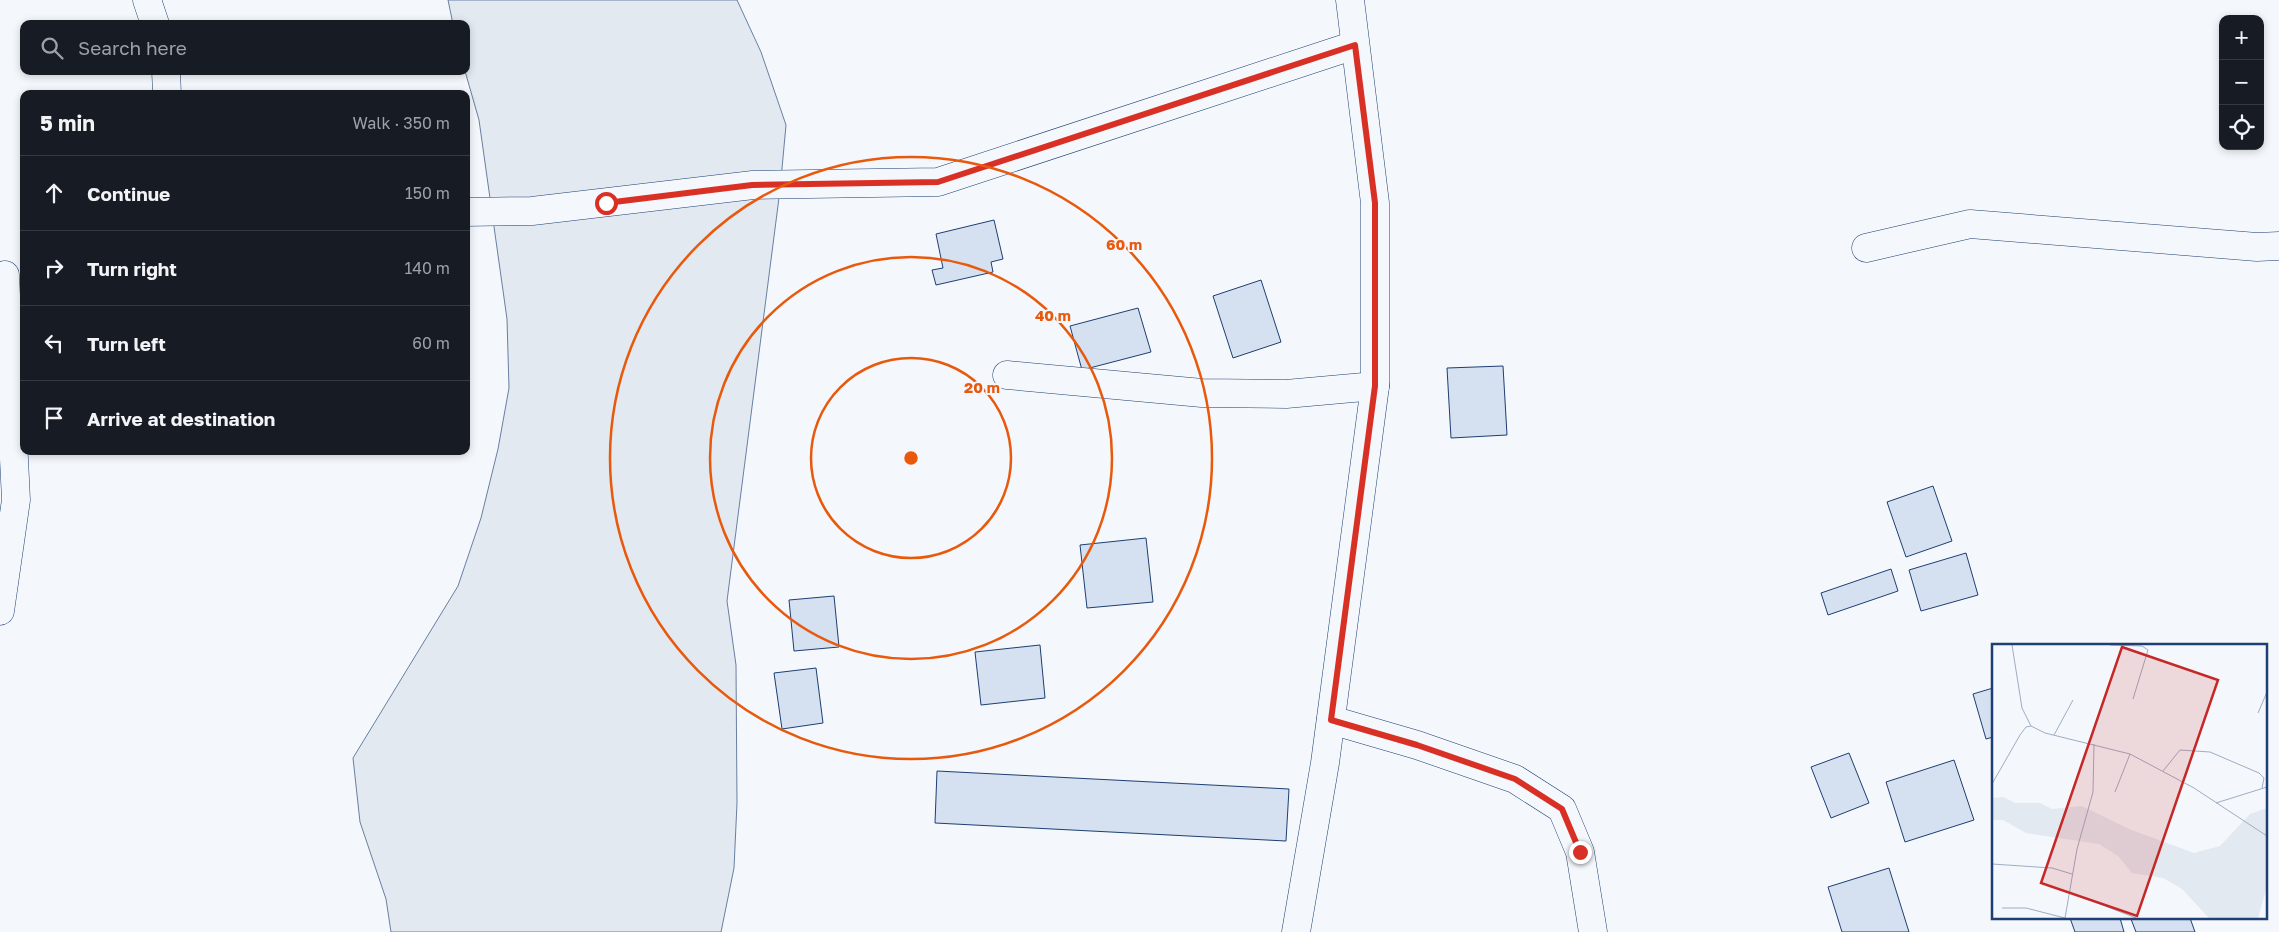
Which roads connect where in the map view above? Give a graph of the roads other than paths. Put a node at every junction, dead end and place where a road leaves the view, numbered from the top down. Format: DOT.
graph roads {
  1 [pos="147,0"];
  2 [pos="1350,0"];
  3 [pos="154,20"];
  4 [pos="1355,45"];
  5 [pos="166,75"];
  6 [pos="167,90"];
  7 [pos="470,212"];
  8 [pos="2279,246"];
  9 [pos="1866,248"];
  10 [pos="9,273"];
  11 [pos="1007,375"];
  12 [pos="1375,386"];
  13 [pos="0,611"];
  14 [pos="1331,720"];
  15 [pos="1296,932"];
  16 [pos="1593,932"];
  1 -- 3 [label="street"];
  2 -- 4 [label="street"];
  4 -- 7 [label="street"];
  4 -- 12 [label="street"];
  5 -- 6 [label="street"];
  8 -- 9 [label="street"];
  10 -- 13 [label="street"];
  11 -- 12 [label="street"];
  12 -- 14 [label="street"];
  14 -- 15 [label="street"];
  14 -- 16 [label="street"];
}
